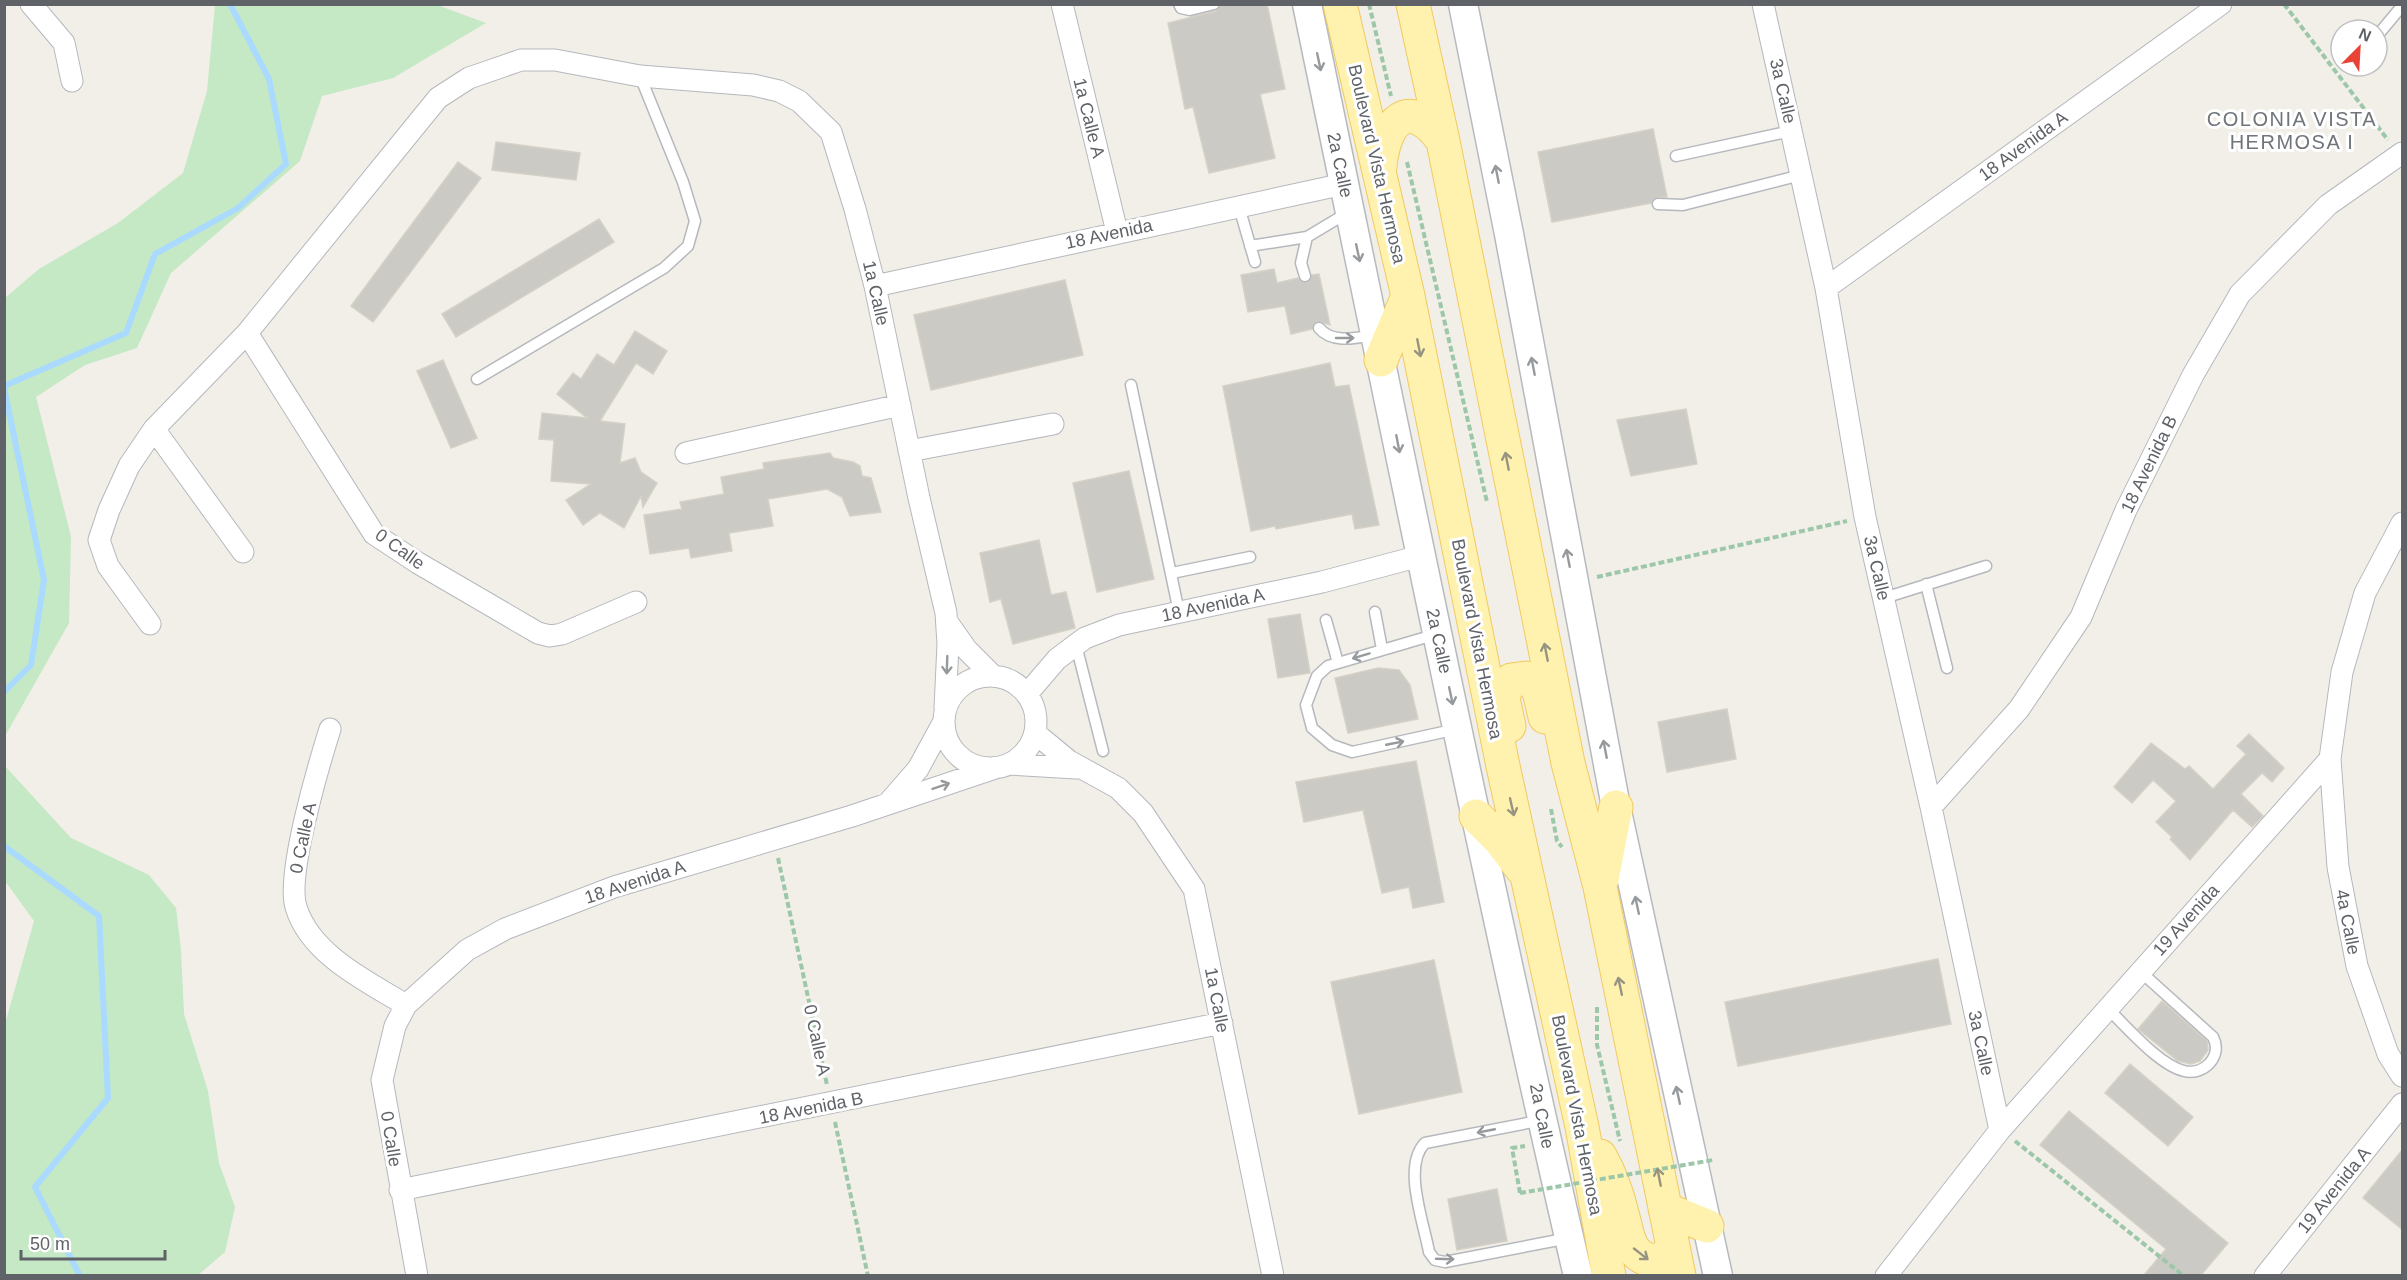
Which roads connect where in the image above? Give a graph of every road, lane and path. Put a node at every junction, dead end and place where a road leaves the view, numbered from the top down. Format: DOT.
graph roads {
  1 [pos="31,4"];
  2 [pos="1062,4"];
  3 [pos="1179,4"];
  4 [pos="1214,4"];
  5 [pos="1307,4"];
  6 [pos="1340,4"];
  7 [pos="1413,4"];
  8 [pos="1462,4"];
  9 [pos="1763,4"];
  10 [pos="2221,4"];
  11 [pos="2284,4"];
  12 [pos="2403,6"];
  13 [pos="2389,22"];
  14 [pos="640,76"];
  15 [pos="72,81"];
  16 [pos="1791,131"];
  17 [pos="1443,141"];
  18 [pos="2401,154"];
  19 [pos="1676,156"];
  20 [pos="1379,175"];
  21 [pos="1801,175"];
  22 [pos="1347,198"];
  23 [pos="1658,204"];
  24 [pos="1239,207"];
  25 [pos="1117,232"];
  26 [pos="1307,237"];
  27 [pos="1250,246"];
  28 [pos="1255,262"];
  29 [pos="1305,276"];
  30 [pos="875,286"];
  31 [pos="1826,288"];
  32 [pos="1408,296"];
  33 [pos="1319,328"];
  34 [pos="247,333"];
  35 [pos="1378,348"];
  36 [pos="477,379"];
  37 [pos="1131,385"];
  38 [pos="900,405"];
  39 [pos="1053,424"];
  40 [pos="154,429"];
  41 [pos="909,451"];
  42 [pos="686,453"];
  43 [pos="1865,517"];
  44 [pos="2403,523"];
  45 [pos="243,552"];
  46 [pos="1420,556"];
  47 [pos="1250,557"];
  48 [pos="1986,566"];
  49 [pos="1172,573"];
  50 [pos="1573,582"];
  51 [pos="1926,585"];
  52 [pos="1884,598"];
  53 [pos="636,602"];
  54 [pos="1179,612"];
  55 [pos="1375,612"];
  56 [pos="1326,620"];
  57 [pos="948,623"];
  58 [pos="150,624"];
  59 [pos="1437,634"];
  60 [pos="1076,645"];
  61 [pos="1382,649"];
  62 [pos="1338,663"];
  63 [pos="1947,668"];
  64 [pos="992,675"];
  65 [pos="1027,694"];
  66 [pos="944,716"];
  67 [pos="330,729"];
  68 [pos="1458,729"];
  69 [pos="1035,733"];
  70 [pos="1103,751"];
  71 [pos="2330,759"];
  72 [pos="1002,766"];
  73 [pos="1503,766"];
  74 [pos="1083,768"];
  75 [pos="888,804"];
  76 [pos="1616,807"];
  77 [pos="1931,807"];
  78 [pos="1581,815"];
  79 [pos="1476,816"];
  80 [pos="774,839"];
  81 [pos="1528,882"];
  82 [pos="1600,887"];
  83 [pos="2141,972"];
  84 [pos="406,1005"];
  85 [pos="2108,1009"];
  86 [pos="1221,1023"];
  87 [pos="2403,1076"];
  88 [pos="831,1104"];
  89 [pos="2403,1104"];
  90 [pos="1543,1120"];
  91 [pos="1582,1127"];
  92 [pos="2000,1130"];
  93 [pos="1512,1148"];
  94 [pos="1713,1160"];
  95 [pos="400,1190"];
  96 [pos="1665,1209"];
  97 [pos="1707,1226"];
  98 [pos="1569,1238"];
  99 [pos="1676,1261"];
  100 [pos="1599,1272"];
  101 [pos="417,1275"];
  102 [pos="868,1275"];
  103 [pos="1273,1275"];
  104 [pos="1718,1275"];
  105 [pos="1886,1275"];
  106 [pos="2184,1275"];
  107 [pos="2265,1275"];
  1 -- 15 [label="street"];
  2 -- 25 [label="street, 1a Calle A"];
  3 -- 4 [label="lane"];
  5 -- 22 [label="street, 2a Calle, one-way"];
  6 -- 20 [label="main road, Boulevard Vista Hermosa"];
  7 -- 17 [label="main road"];
  50 -- 8 [label="street, one-way"];
  9 -- 16 [label="street, 3a Calle"];
  10 -- 31 [label="street, 18 Avenida A"];
  11 -- 18 [label="path"];
  12 -- 13 [label="lane"];
  14 -- 30 [label="street, 1a Calle"];
  14 -- 34 [label="street, 1a Calle"];
  14 -- 36 [label="lane"];
  16 -- 19 [label="lane"];
  16 -- 21 [label="street, 3a Calle"];
  17 -- 20 [label="main road"];
  78 -- 17 [label="main road, one-way"];
  18 -- 77 [label="street, 18 Avenida B"];
  20 -- 32 [label="main road, Boulevard Vista Hermosa"];
  21 -- 23 [label="lane"];
  21 -- 31 [label="street, 3a Calle"];
  22 -- 24 [label="street, 18 Avenida"];
  22 -- 26 [label="lane"];
  22 -- 35 [label="street, 2a Calle, one-way"];
  24 -- 25 [label="street, 18 Avenida"];
  24 -- 27 [label="lane"];
  25 -- 30 [label="street, 18 Avenida"];
  26 -- 27 [label="lane"];
  26 -- 29 [label="lane"];
  27 -- 28 [label="lane"];
  30 -- 38 [label="street, 1a Calle"];
  31 -- 43 [label="street, 3a Calle"];
  32 -- 35 [label="main road"];
  32 -- 73 [label="main road, Boulevard Vista Hermosa, one-way"];
  33 -- 35 [label="lane, one-way"];
  34 -- 40 [label="street, 1a Calle"];
  34 -- 53 [label="street, 0 Calle"];
  35 -- 46 [label="street, 2a Calle, one-way"];
  37 -- 49 [label="lane"];
  38 -- 41 [label="street, 1a Calle"];
  38 -- 42 [label="street"];
  39 -- 41 [label="street"];
  40 -- 45 [label="street"];
  40 -- 58 [label="street, 1a Calle"];
  41 -- 57 [label="street, 1a Calle"];
  43 -- 50 [label="path"];
  43 -- 52 [label="street, 3a Calle"];
  44 -- 71 [label="street"];
  46 -- 54 [label="street, 18 Avenida A"];
  46 -- 59 [label="street, 2a Calle"];
  47 -- 49 [label="lane"];
  48 -- 51 [label="lane"];
  49 -- 54 [label="lane"];
  76 -- 50 [label="street, one-way"];
  51 -- 52 [label="lane"];
  51 -- 63 [label="lane"];
  52 -- 77 [label="street, 3a Calle"];
  54 -- 60 [label="street, 18 Avenida A"];
  55 -- 61 [label="lane"];
  56 -- 62 [label="lane"];
  57 -- 64 [label="street, 1a Calle"];
  57 -- 66 [label="street, 1a Calle, one-way"];
  59 -- 61 [label="lane"];
  59 -- 68 [label="street, 2a Calle, one-way"];
  60 -- 65 [label="street, 18 Avenida A"];
  60 -- 70 [label="lane"];
  61 -- 62 [label="lane, one-way"];
  62 -- 68 [label="lane, one-way"];
  64 -- 65 [label="street"];
  64 -- 66 [label="street"];
  65 -- 69 [label="street"];
  66 -- 72 [label="street"];
  66 -- 75 [label="street"];
  67 -- 84 [label="street, 0 Calle A"];
  68 -- 79 [label="street, 2a Calle"];
  69 -- 72 [label="street"];
  69 -- 74 [label="street, 1a Calle"];
  71 -- 83 [label="street, 19 Avenida"];
  71 -- 87 [label="street, 4a Calle"];
  72 -- 74 [label="street, 1a Calle"];
  75 -- 72 [label="street, 18 Avenida A, one-way"];
  73 -- 78 [label="main road"];
  73 -- 81 [label="main road, Boulevard Vista Hermosa, one-way"];
  74 -- 86 [label="street, 1a Calle"];
  75 -- 80 [label="street, 18 Avenida A"];
  76 -- 82 [label="main road"];
  97 -- 76 [label="street, one-way"];
  77 -- 92 [label="street, 3a Calle"];
  78 -- 82 [label="main road"];
  79 -- 81 [label="main road"];
  79 -- 90 [label="street, 2a Calle"];
  80 -- 84 [label="street, 18 Avenida A"];
  80 -- 88 [label="path, 0 Calle A"];
  81 -- 91 [label="main road, Boulevard Vista Hermosa"];
  96 -- 82 [label="main road, one-way"];
  83 -- 85 [label="street, 19 Avenida"];
  83 -- 85 [label="lane"];
  84 -- 95 [label="street, 0 Calle"];
  85 -- 92 [label="street, 19 Avenida"];
  86 -- 88 [label="street, 18 Avenida B"];
  86 -- 103 [label="street, 1a Calle"];
  88 -- 95 [label="street, 18 Avenida B"];
  88 -- 102 [label="path, 0 Calle A"];
  89 -- 107 [label="street, 19 Avenida A"];
  90 -- 98 [label="street, 2a Calle"];
  90 -- 98 [label="lane, one-way"];
  91 -- 99 [label="main road, one-way"];
  91 -- 100 [label="main road, Boulevard Vista Hermosa"];
  92 -- 105 [label="street, 19 Avenida"];
  92 -- 106 [label="path"];
  93 -- 94 [label="path, bridge"];
  95 -- 101 [label="street, 0 Calle"];
  96 -- 97 [label="main road"];
  96 -- 99 [label="main road"];
  97 -- 104 [label="street"];
  98 -- 100 [label="street, 2a Calle"];
}
